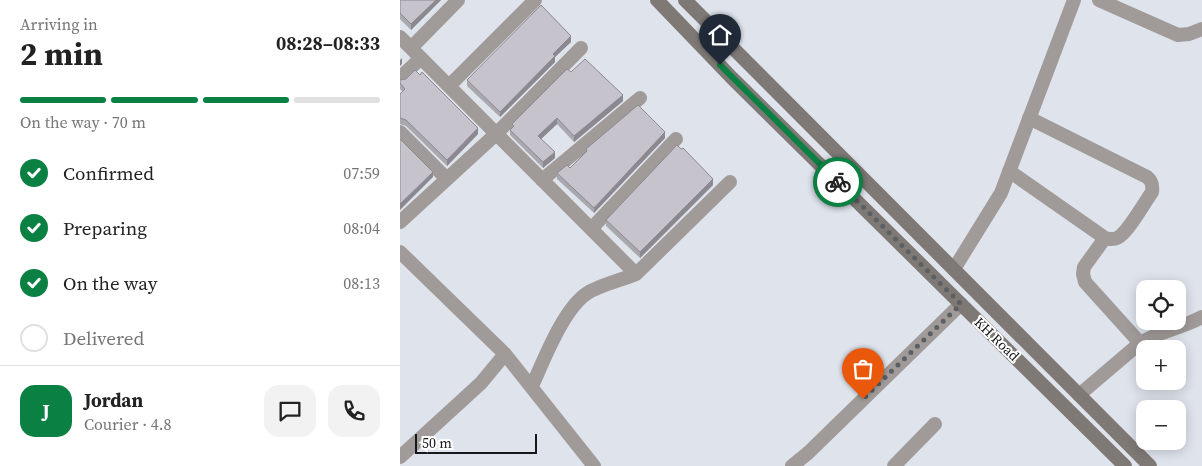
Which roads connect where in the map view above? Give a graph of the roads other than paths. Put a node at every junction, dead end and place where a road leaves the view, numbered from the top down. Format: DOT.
graph roads {
  1 [pos="458,0"];
  2 [pos="535,0"];
  3 [pos="657,0"];
  4 [pos="685,0"];
  5 [pos="1074,0"];
  6 [pos="1099,0"];
  7 [pos="1202,28"];
  8 [pos="400,37"];
  9 [pos="581,48"];
  10 [pos="416,53"];
  11 [pos="400,78"];
  12 [pos="449,86"];
  13 [pos="640,98"];
  14 [pos="1029,118"];
  15 [pos="400,132"];
  16 [pos="496,134"];
  17 [pos="676,139"];
  18 [pos="1010,171"];
  19 [pos="446,179"];
  20 [pos="542,180"];
  21 [pos="730,182"];
  22 [pos="400,222"];
  23 [pos="591,229"];
  24 [pos="1105,238"];
  25 [pos="400,252"];
  26 [pos="954,269"];
  27 [pos="636,274"];
  28 [pos="975,290"];
  29 [pos="961,304"];
  30 [pos="1199,322"];
  31 [pos="1137,340"];
  32 [pos="1145,340"];
  33 [pos="1136,346"];
  34 [pos="505,354"];
  35 [pos="532,386"];
  36 [pos="1079,395"];
  37 [pos="935,424"];
  38 [pos="400,457"];
  39 [pos="594,466"];
  40 [pos="792,466"];
  41 [pos="894,466"];
  42 [pos="1126,466"];
  43 [pos="1150,466"];
  1 -- 10 [label="street"];
  2 -- 12 [label="street"];
  3 -- 29 [label="main road, KH Road"];
  4 -- 26 [label="main road, KH Road"];
  5 -- 14 [label="street"];
  6 -- 7 [label="street"];
  8 -- 10 [label="street"];
  9 -- 16 [label="street"];
  10 -- 11 [label="street"];
  10 -- 12 [label="street"];
  12 -- 16 [label="street"];
  13 -- 20 [label="street"];
  14 -- 18 [label="street"];
  14 -- 24 [label="street"];
  15 -- 19 [label="street"];
  16 -- 19 [label="street"];
  16 -- 20 [label="street"];
  17 -- 23 [label="street"];
  18 -- 24 [label="street"];
  18 -- 26 [label="street"];
  19 -- 22 [label="street"];
  20 -- 23 [label="street"];
  21 -- 27 [label="street"];
  23 -- 27 [label="street"];
  24 -- 31 [label="street"];
  25 -- 34 [label="street"];
  26 -- 28 [label="main road, KH Road"];
  27 -- 35 [label="street"];
  28 -- 29 [label="main road"];
  28 -- 36 [label="main road, KH Road"];
  29 -- 40 [label="street"];
  29 -- 42 [label="main road, KH Road"];
  30 -- 32 [label="street"];
  33 -- 36 [label="street"];
  34 -- 35 [label="street"];
  34 -- 38 [label="street"];
  35 -- 39 [label="street"];
  36 -- 43 [label="main road, KH Road"];
  37 -- 41 [label="street"];
}
